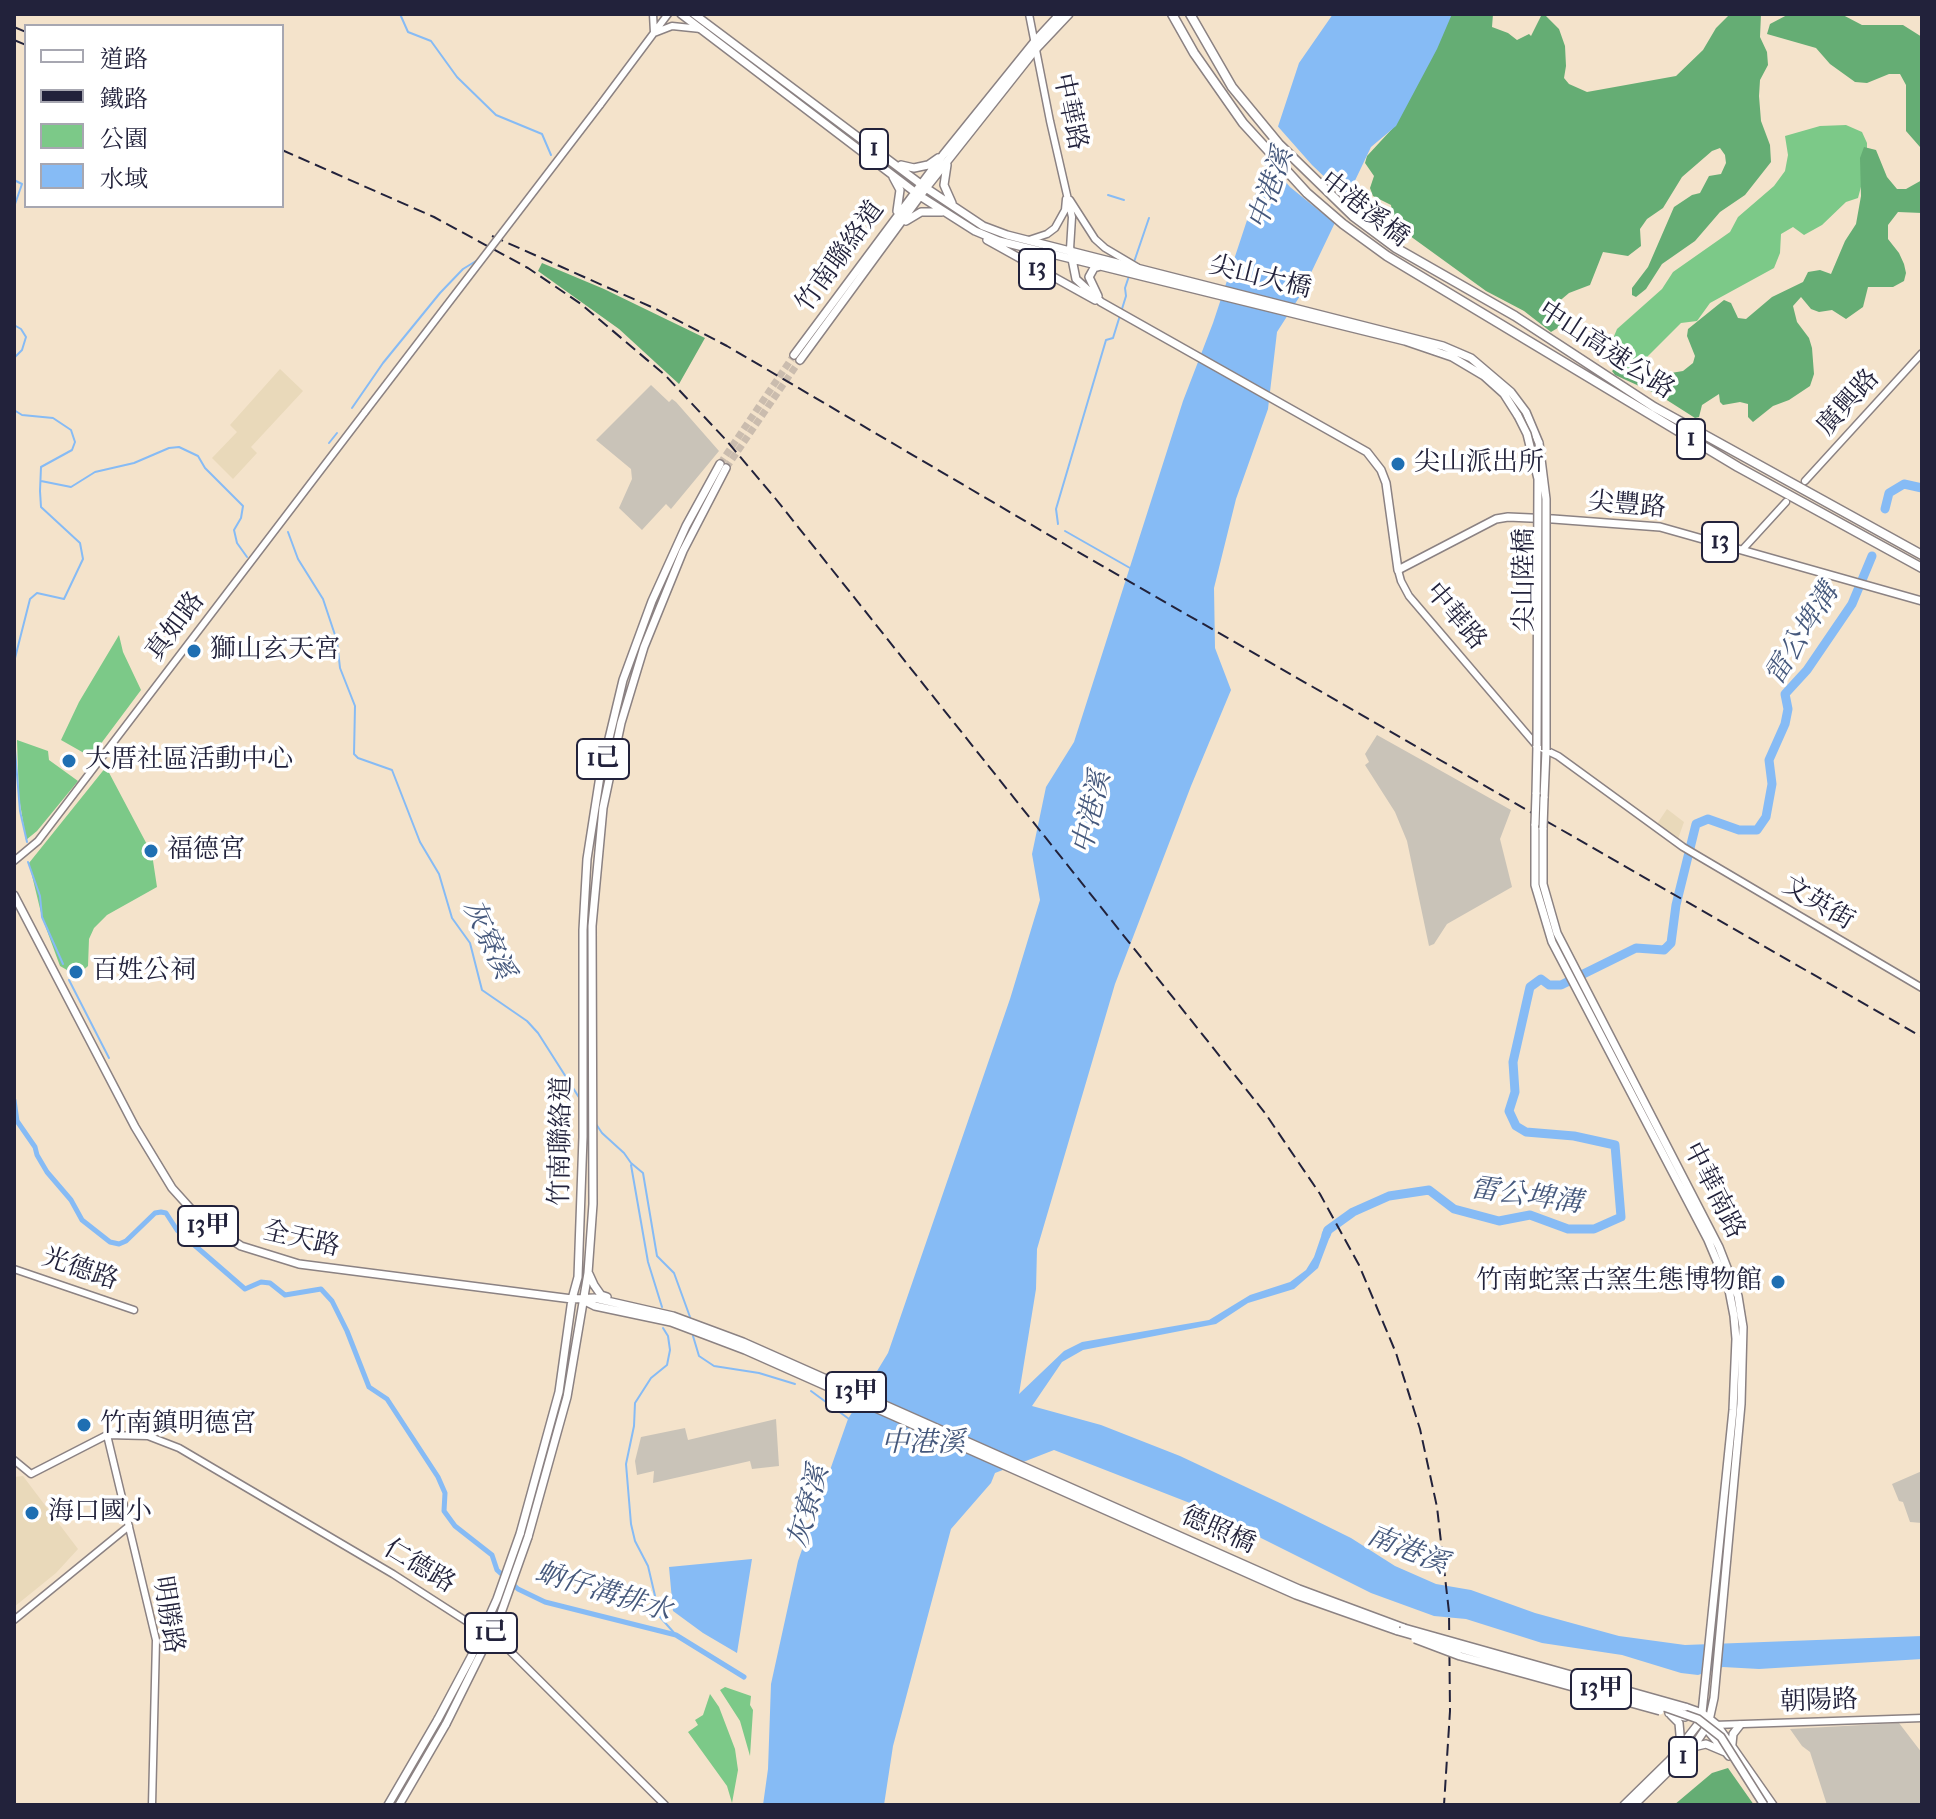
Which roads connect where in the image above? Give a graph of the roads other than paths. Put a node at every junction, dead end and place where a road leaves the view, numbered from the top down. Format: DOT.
graph roads {
  1 [pos="653,14"];
  2 [pos="668,14"];
  3 [pos="681,14"];
  4 [pos="694,14"];
  5 [pos="1029,14"];
  6 [pos="1060,14"];
  7 [pos="1069,14"];
  8 [pos="1172,14"];
  9 [pos="1190,14"];
  10 [pos="703,22"];
  11 [pos="654,33"];
  12 [pos="1036,45"];
  13 [pos="946,157"];
  14 [pos="890,165"];
  15 [pos="923,185"];
  16 [pos="918,193"];
  17 [pos="1067,196"];
  18 [pos="952,211"];
  19 [pos="897,215"];
  20 [pos="975,231"];
  21 [pos="893,234"];
  22 [pos="1028,240"];
  23 [pos="1396,248"];
  24 [pos="1071,254"];
  25 [pos="1102,262"];
  26 [pos="1140,268"];
  27 [pos="1465,301"];
  28 [pos="1101,302"];
  29 [pos="1408,339"];
  30 [pos="1922,353"];
  31 [pos="1522,414"];
  32 [pos="723,466"];
  33 [pos="1805,481"];
  34 [pos="1786,502"];
  35 [pos="1743,549"];
  36 [pos="1922,555"];
  37 [pos="1922,568"];
  38 [pos="1398,570"];
  39 [pos="1922,601"];
  40 [pos="1537,746"];
  41 [pos="1546,750"];
  42 [pos="1540,796"];
  43 [pos="14,861"];
  44 [pos="14,895"];
  45 [pos="1922,988"];
  46 [pos="587,1078"];
  47 [pos="14,1269"];
  48 [pos="588,1273"];
  49 [pos="572,1299"];
  50 [pos="583,1300"];
  51 [pos="628,1308"];
  52 [pos="134,1310"];
  53 [pos="107,1435"];
  54 [pos="14,1460"];
  55 [pos="129,1526"];
  56 [pos="524,1536"];
  57 [pos="14,1620"];
  58 [pos="1716,1629"];
  59 [pos="1401,1630"];
  60 [pos="1705,1695"];
  61 [pos="1685,1707"];
  62 [pos="1669,1713"];
  63 [pos="1702,1713"];
  64 [pos="1922,1718"];
  65 [pos="1699,1723"];
  66 [pos="1710,1725"];
  67 [pos="1740,1725"];
  68 [pos="1732,1744"];
  69 [pos="1681,1746"];
  70 [pos="1693,1747"];
  71 [pos="1727,1753"];
  72 [pos="152,1805"];
  73 [pos="388,1805"];
  74 [pos="399,1805"];
  75 [pos="665,1805"];
  76 [pos="1624,1805"];
  77 [pos="1634,1805"];
  78 [pos="1766,1805"];
  1 -- 11 [label="street"];
  2 -- 11 [label="street, 真如路"];
  3 -- 10 [label="main road, 1"];
  4 -- 10 [label="main road, 1"];
  5 -- 12 [label="street, 中華路"];
  6 -- 12 [label="main road"];
  7 -- 12 [label="main road"];
  8 -- 27 [label="highway, 中港溪橋"];
  9 -- 23 [label="highway, 中港溪橋 / 1"];
  10 -- 11 [label="street"];
  10 -- 14 [label="main road, 1"];
  11 -- 43 [label="street, 真如路, bridge"];
  12 -- 13 [label="main road, 竹南聯絡道"];
  12 -- 17 [label="street, 中華路"];
  13 -- 14 [label="main road"];
  13 -- 15 [label="main road, 竹南聯絡道"];
  13 -- 18 [label="main road"];
  14 -- 15 [label="main road, 1"];
  14 -- 16 [label="main road, 1"];
  14 -- 19 [label="main road"];
  15 -- 16 [label="main road, 竹南聯絡道"];
  15 -- 18 [label="main road, 1"];
  16 -- 18 [label="main road, 1"];
  16 -- 19 [label="main road, 竹南聯絡道"];
  16 -- 21 [label="main road, 竹南聯絡道"];
  17 -- 22 [label="street"];
  17 -- 24 [label="street, 中華路"];
  17 -- 26 [label="street"];
  18 -- 20 [label="main road, 1"];
  18 -- 21 [label="main road"];
  18 -- 22 [label="main road, 1"];
  19 -- 21 [label="main road, 竹南聯絡道"];
  20 -- 24 [label="main road, 1"];
  20 -- 28 [label="main road, 13"];
  22 -- 24 [label="main road, 1"];
  23 -- 36 [label="highway, 中山高速公路 / 1"];
  24 -- 25 [label="main road, 1"];
  24 -- 28 [label="main road, 中華路 / 13"];
  25 -- 26 [label="main road, 尖山大橋 / 1"];
  25 -- 28 [label="main road"];
  25 -- 29 [label="main road, 尖山大橋 / 1"];
  26 -- 29 [label="main road, 尖山大橋 / 1"];
  27 -- 37 [label="highway, 中山高速公路 / 1"];
  28 -- 38 [label="main road, 中華路 / 13"];
  29 -- 31 [label="main road, 1"];
  30 -- 33 [label="street, 廣興路"];
  31 -- 40 [label="main road, 尖山陸橋 / 1, bridge"];
  31 -- 41 [label="main road, 尖山陸橋 / 1, bridge"];
  32 -- 46 [label="main road, 竹南聯絡道 / 1己"];
  34 -- 35 [label="street"];
  35 -- 38 [label="main road, 尖豐路 / 13"];
  35 -- 39 [label="main road, 尖豐路 / 13"];
  38 -- 40 [label="street, 中華路"];
  40 -- 41 [label="street, 中華路"];
  40 -- 42 [label="main road, 1"];
  41 -- 42 [label="main road, 1"];
  41 -- 45 [label="street, 文英街"];
  42 -- 58 [label="main road, 中華南路 / 1, bridge"];
  44 -- 49 [label="main road, 全天路 / 13甲"];
  46 -- 48 [label="main road, 竹南聯絡道 / 1己"];
  46 -- 49 [label="main road, 竹南聯絡道 / 1己"];
  47 -- 52 [label="street, 光德路"];
  48 -- 50 [label="main road, 竹南聯絡道 / 1己"];
  48 -- 51 [label="main road"];
  49 -- 50 [label="main road, 全天路 / 13甲"];
  49 -- 56 [label="main road, 竹南聯絡道 / 1己"];
  50 -- 51 [label="main road, 13甲"];
  50 -- 56 [label="main road, 竹南聯絡道 / 1己"];
  51 -- 59 [label="main road, 德照橋 / 13甲"];
  53 -- 54 [label="street"];
  53 -- 55 [label="street, 明勝路"];
  53 -- 75 [label="street, 仁德路"];
  55 -- 57 [label="street"];
  55 -- 72 [label="street, 明勝路"];
  56 -- 73 [label="main road, 竹南聯絡道 / 1己, bridge"];
  56 -- 74 [label="main road, 竹南聯絡道 / 1己, bridge"];
  58 -- 60 [label="main road, 1"];
  58 -- 66 [label="main road, 1"];
  59 -- 61 [label="main road, bridge"];
  59 -- 62 [label="main road, bridge"];
  59 -- 78 [label="main road, 德照橋 / 13甲, bridge"];
  60 -- 61 [label="main road"];
  60 -- 63 [label="main road, 1"];
  61 -- 63 [label="main road"];
  62 -- 65 [label="main road"];
  62 -- 69 [label="main road"];
  63 -- 65 [label="main road, 1"];
  63 -- 66 [label="main road"];
  64 -- 67 [label="street, 朝陽路"];
  65 -- 66 [label="main road"];
  65 -- 69 [label="main road, 1"];
  66 -- 67 [label="street, 朝陽路"];
  66 -- 68 [label="main road"];
  66 -- 70 [label="main road, 1"];
  66 -- 71 [label="main road"];
  67 -- 68 [label="main road"];
  68 -- 78 [label="main road"];
  69 -- 76 [label="main road, 1"];
  70 -- 71 [label="main road"];
  70 -- 77 [label="main road, 1"];
  71 -- 78 [label="main road"];
}
